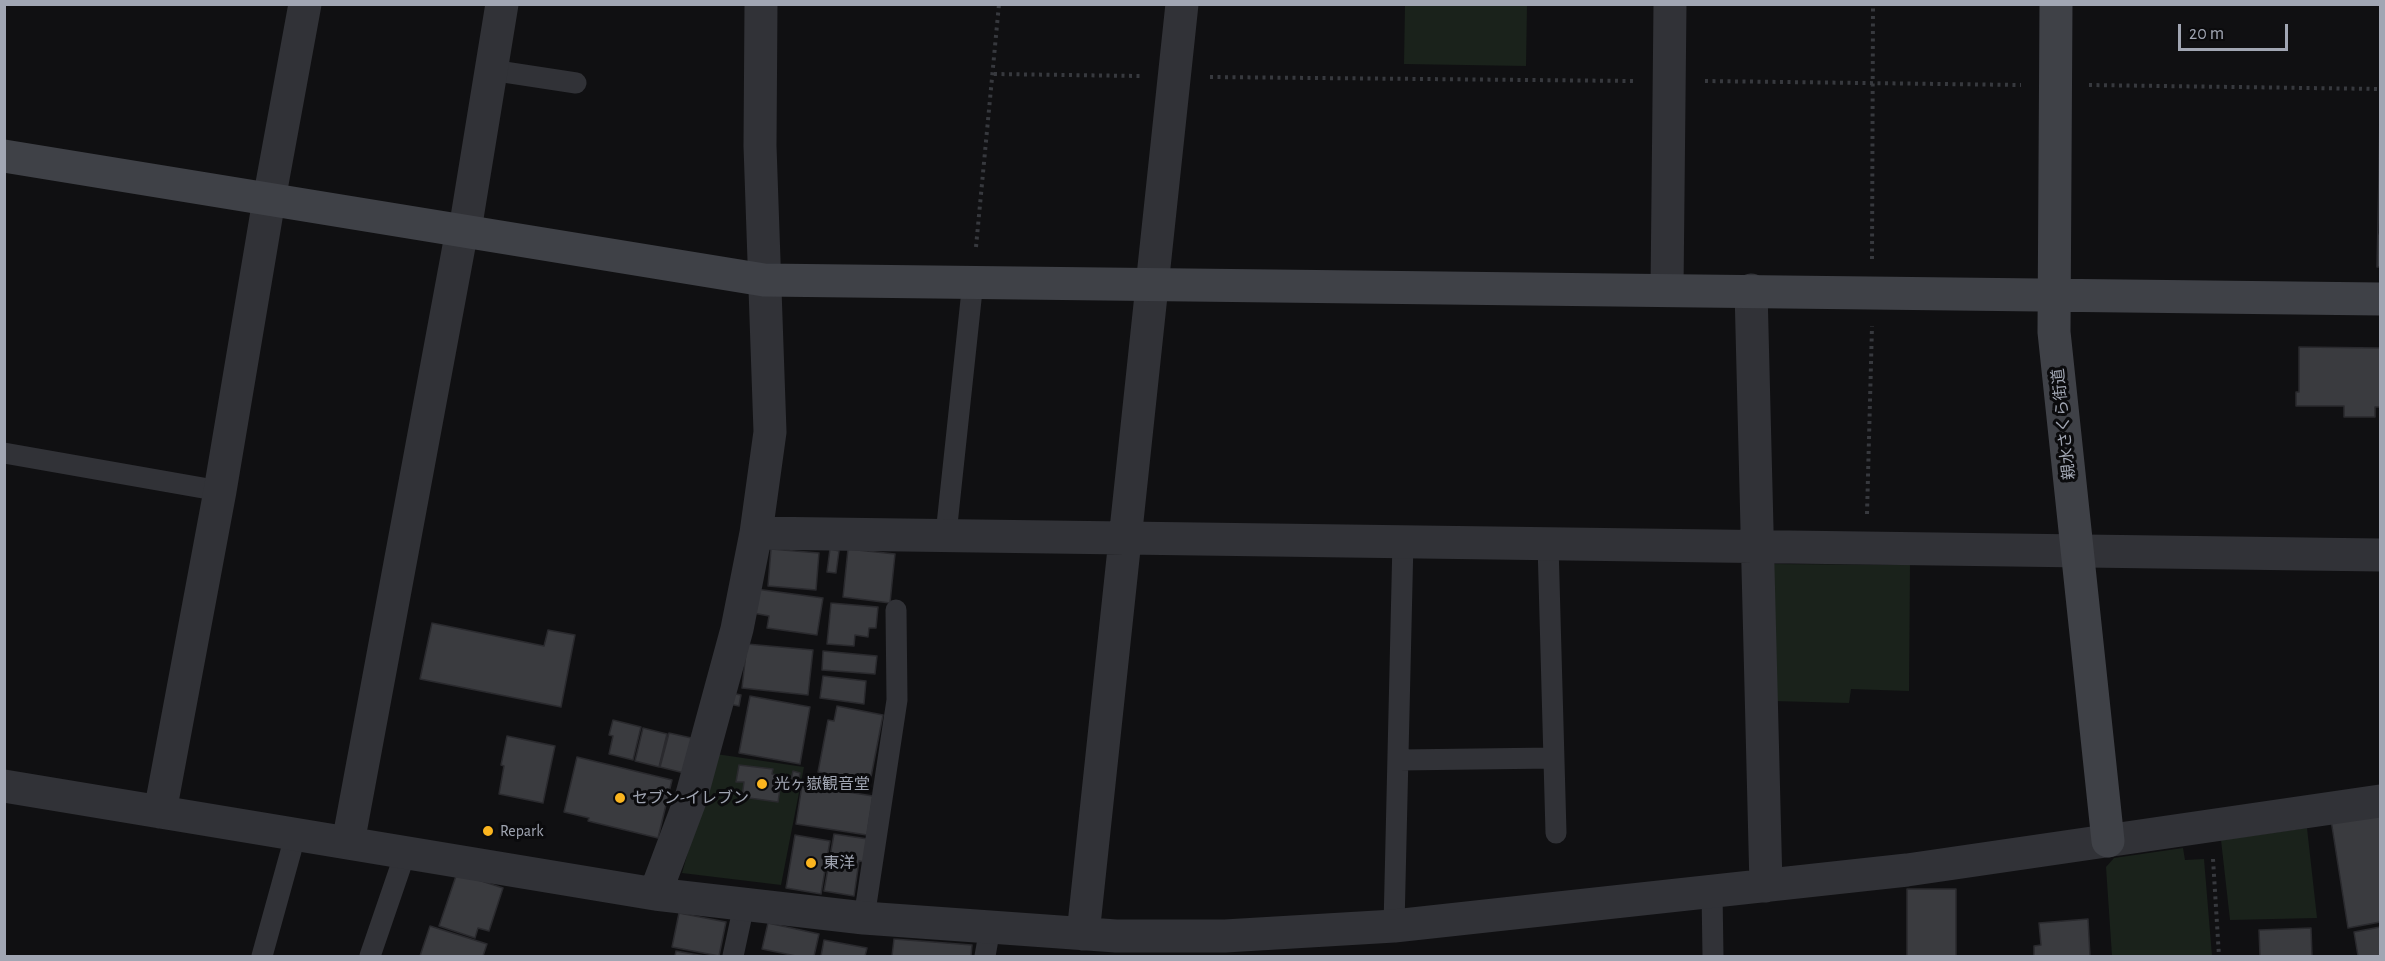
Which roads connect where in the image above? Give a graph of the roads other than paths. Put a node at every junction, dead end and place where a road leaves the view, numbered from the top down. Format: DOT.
graph roads {
  1 [pos="305,4"];
  2 [pos="502,4"];
  3 [pos="761,4"];
  4 [pos="1182,4"];
  5 [pos="1670,4"];
  6 [pos="2056,4"];
  7 [pos="491,69"];
  8 [pos="576,83"];
  9 [pos="4,156"];
  10 [pos="269,200"];
  11 [pos="464,230"];
  12 [pos="764,280"];
  13 [pos="973,281"];
  14 [pos="1154,284"];
  15 [pos="1667,290"];
  16 [pos="1751,290"];
  17 [pos="2054,296"];
  18 [pos="2380,299"];
  19 [pos="4,453"];
  20 [pos="220,491"];
  21 [pos="756,533"];
  22 [pos="946,534"];
  23 [pos="1125,539"];
  24 [pos="1403,541"];
  25 [pos="1548,544"];
  26 [pos="1756,546"];
  27 [pos="2078,550"];
  28 [pos="2380,555"];
  29 [pos="896,610"];
  30 [pos="1553,758"];
  31 [pos="1400,759"];
  32 [pos="4,786"];
  33 [pos="2380,801"];
  34 [pos="160,812"];
  35 [pos="297,833"];
  36 [pos="1556,833"];
  37 [pos="2108,841"];
  38 [pos="348,843"];
  39 [pos="406,851"];
  40 [pos="1766,886"];
  41 [pos="1712,891"];
  42 [pos="655,894"];
  43 [pos="744,905"];
  44 [pos="864,918"];
  45 [pos="1394,926"];
  46 [pos="1083,933"];
  47 [pos="988,942"];
  48 [pos="1115,946"];
  49 [pos="262,957"];
  50 [pos="369,957"];
  51 [pos="733,957"];
  52 [pos="1713,957"];
  1 -- 10 [label="street"];
  2 -- 7 [label="street"];
  3 -- 12 [label="street"];
  4 -- 14 [label="street"];
  5 -- 15 [label="street"];
  6 -- 17 [label="street, 親水さくら街道"];
  7 -- 8 [label="lane"];
  7 -- 11 [label="street"];
  9 -- 10 [label="street"];
  10 -- 11 [label="street"];
  10 -- 20 [label="street"];
  11 -- 12 [label="street"];
  11 -- 38 [label="street"];
  12 -- 13 [label="street"];
  12 -- 21 [label="street"];
  13 -- 14 [label="street"];
  13 -- 22 [label="lane"];
  14 -- 15 [label="street"];
  14 -- 23 [label="street"];
  15 -- 16 [label="street"];
  16 -- 17 [label="street"];
  16 -- 26 [label="street"];
  17 -- 18 [label="street"];
  17 -- 27 [label="street, 親水さくら街道"];
  19 -- 20 [label="lane"];
  20 -- 34 [label="street"];
  21 -- 22 [label="street"];
  21 -- 42 [label="street"];
  22 -- 23 [label="street"];
  23 -- 24 [label="street"];
  23 -- 46 [label="street"];
  24 -- 25 [label="street"];
  24 -- 31 [label="lane"];
  25 -- 26 [label="street"];
  25 -- 30 [label="lane"];
  26 -- 27 [label="street"];
  26 -- 40 [label="street"];
  27 -- 28 [label="street"];
  27 -- 37 [label="street, 親水さくら街道"];
  29 -- 44 [label="lane"];
  30 -- 31 [label="lane"];
  30 -- 36 [label="lane"];
  31 -- 45 [label="lane"];
  32 -- 34 [label="street"];
  33 -- 37 [label="street"];
  34 -- 35 [label="street"];
  35 -- 38 [label="street"];
  35 -- 49 [label="lane"];
  37 -- 40 [label="street"];
  38 -- 39 [label="street"];
  39 -- 42 [label="street"];
  39 -- 50 [label="lane"];
  40 -- 41 [label="street"];
  41 -- 45 [label="street"];
  41 -- 52 [label="lane"];
  42 -- 43 [label="street"];
  43 -- 44 [label="street"];
  43 -- 51 [label="lane"];
  44 -- 47 [label="street"];
  45 -- 48 [label="street"];
  46 -- 47 [label="street"];
  46 -- 48 [label="street"];
}
